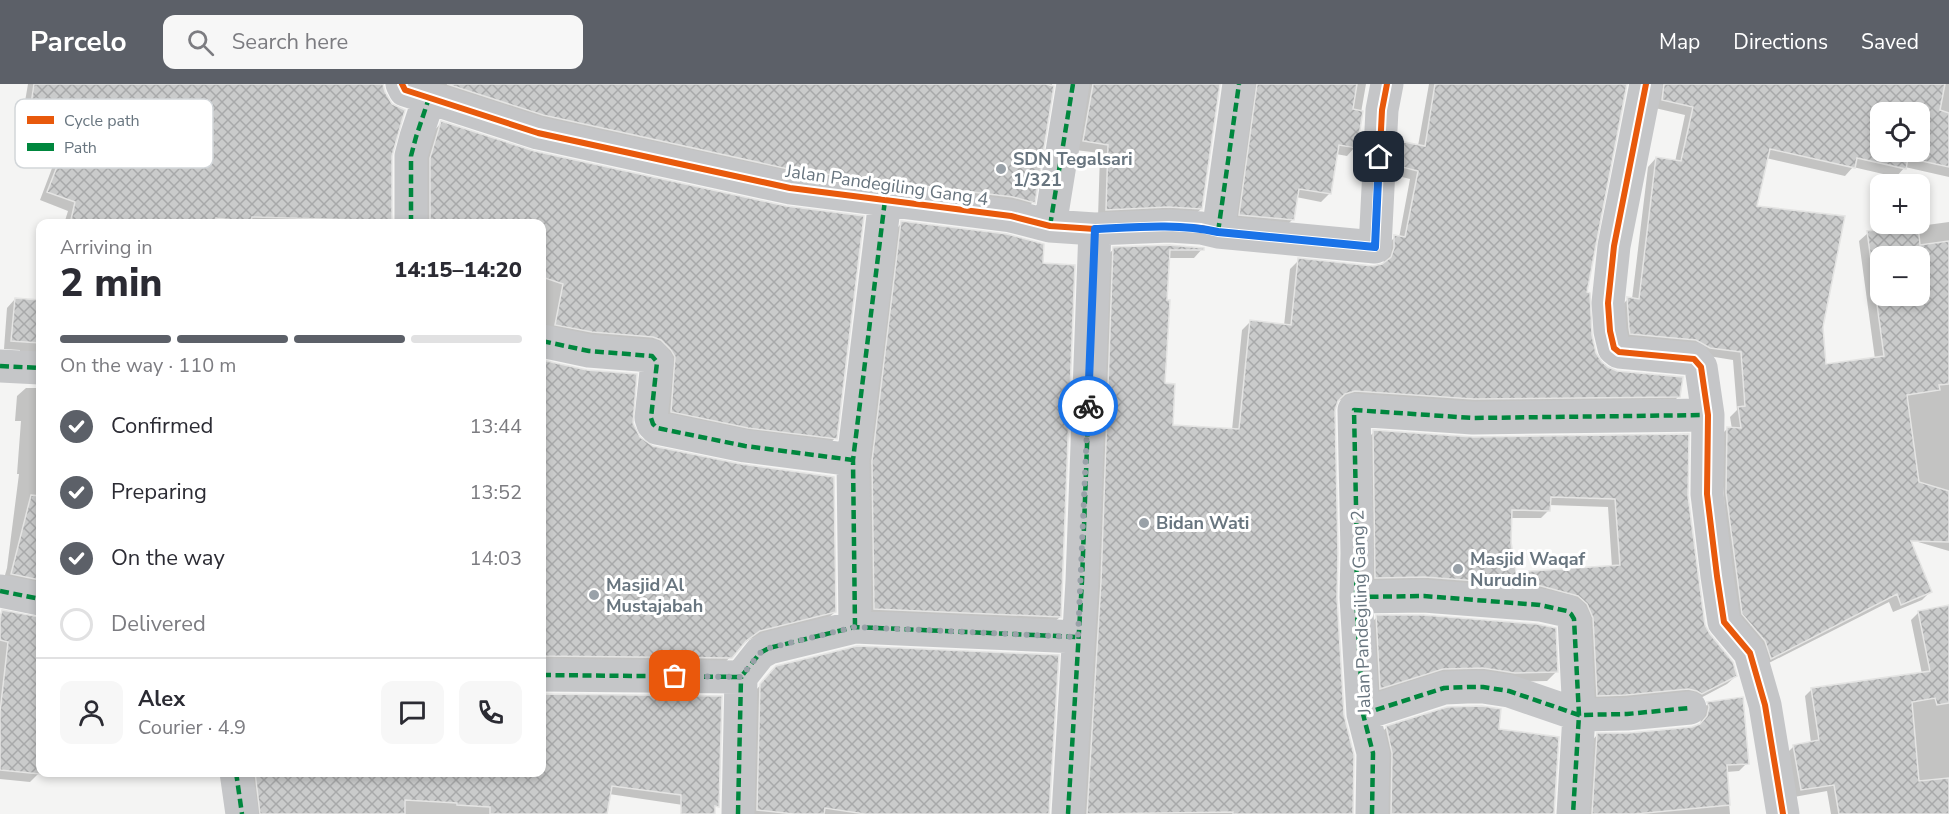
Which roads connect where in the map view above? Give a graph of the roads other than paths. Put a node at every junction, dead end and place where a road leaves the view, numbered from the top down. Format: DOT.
graph roads {
  1 [pos="1073,84"];
  2 [pos="1239,84"];
  3 [pos="1387,84"];
  4 [pos="1646,84"];
  5 [pos="412,91"];
  6 [pos="885,200"];
  7 [pos="411,219"];
  8 [pos="1050,226"];
  9 [pos="1095,229"];
  10 [pos="1218,232"];
  11 [pos="546,342"];
  12 [pos="0,366"];
  13 [pos="36,368"];
  14 [pos="1708,415"];
  15 [pos="853,460"];
  16 [pos="0,591"];
  17 [pos="1356,597"];
  18 [pos="36,598"];
  19 [pos="855,627"];
  20 [pos="1078,637"];
  21 [pos="546,675"];
  22 [pos="741,677"];
  23 [pos="1690,708"];
  24 [pos="1363,714"];
  25 [pos="1579,715"];
  26 [pos="237,777"];
  27 [pos="242,814"];
  28 [pos="738,814"];
  29 [pos="1068,814"];
  30 [pos="1372,814"];
  31 [pos="1574,814"];
  32 [pos="1783,814"];
  1 -- 8 [label="street"];
  2 -- 10 [label="street"];
  3 -- 10 [label="street, Jalan Pandegiling Gang 4"];
  4 -- 14 [label="street"];
  5 -- 6 [label="street, Jalan Pandegiling Gang 4"];
  5 -- 7 [label="street"];
  6 -- 8 [label="street, Jalan Pandegiling Gang 4"];
  6 -- 15 [label="street"];
  8 -- 9 [label="street, Jalan Pandegiling Gang 4"];
  9 -- 10 [label="street, Jalan Pandegiling Gang 4"];
  9 -- 20 [label="street"];
  11 -- 15 [label="street"];
  12 -- 13 [label="street"];
  14 -- 17 [label="street, Jalan Pandegiling Gang 2"];
  14 -- 32 [label="street"];
  15 -- 19 [label="street"];
  16 -- 18 [label="street"];
  17 -- 24 [label="street, Jalan Pandegiling Gang 2"];
  17 -- 25 [label="street"];
  19 -- 20 [label="street"];
  19 -- 22 [label="street"];
  20 -- 29 [label="street"];
  21 -- 22 [label="street"];
  22 -- 28 [label="street"];
  23 -- 25 [label="street"];
  24 -- 25 [label="street"];
  24 -- 30 [label="street, Jalan Pandegiling Gang 2"];
  25 -- 31 [label="street"];
  26 -- 27 [label="street"];
}
